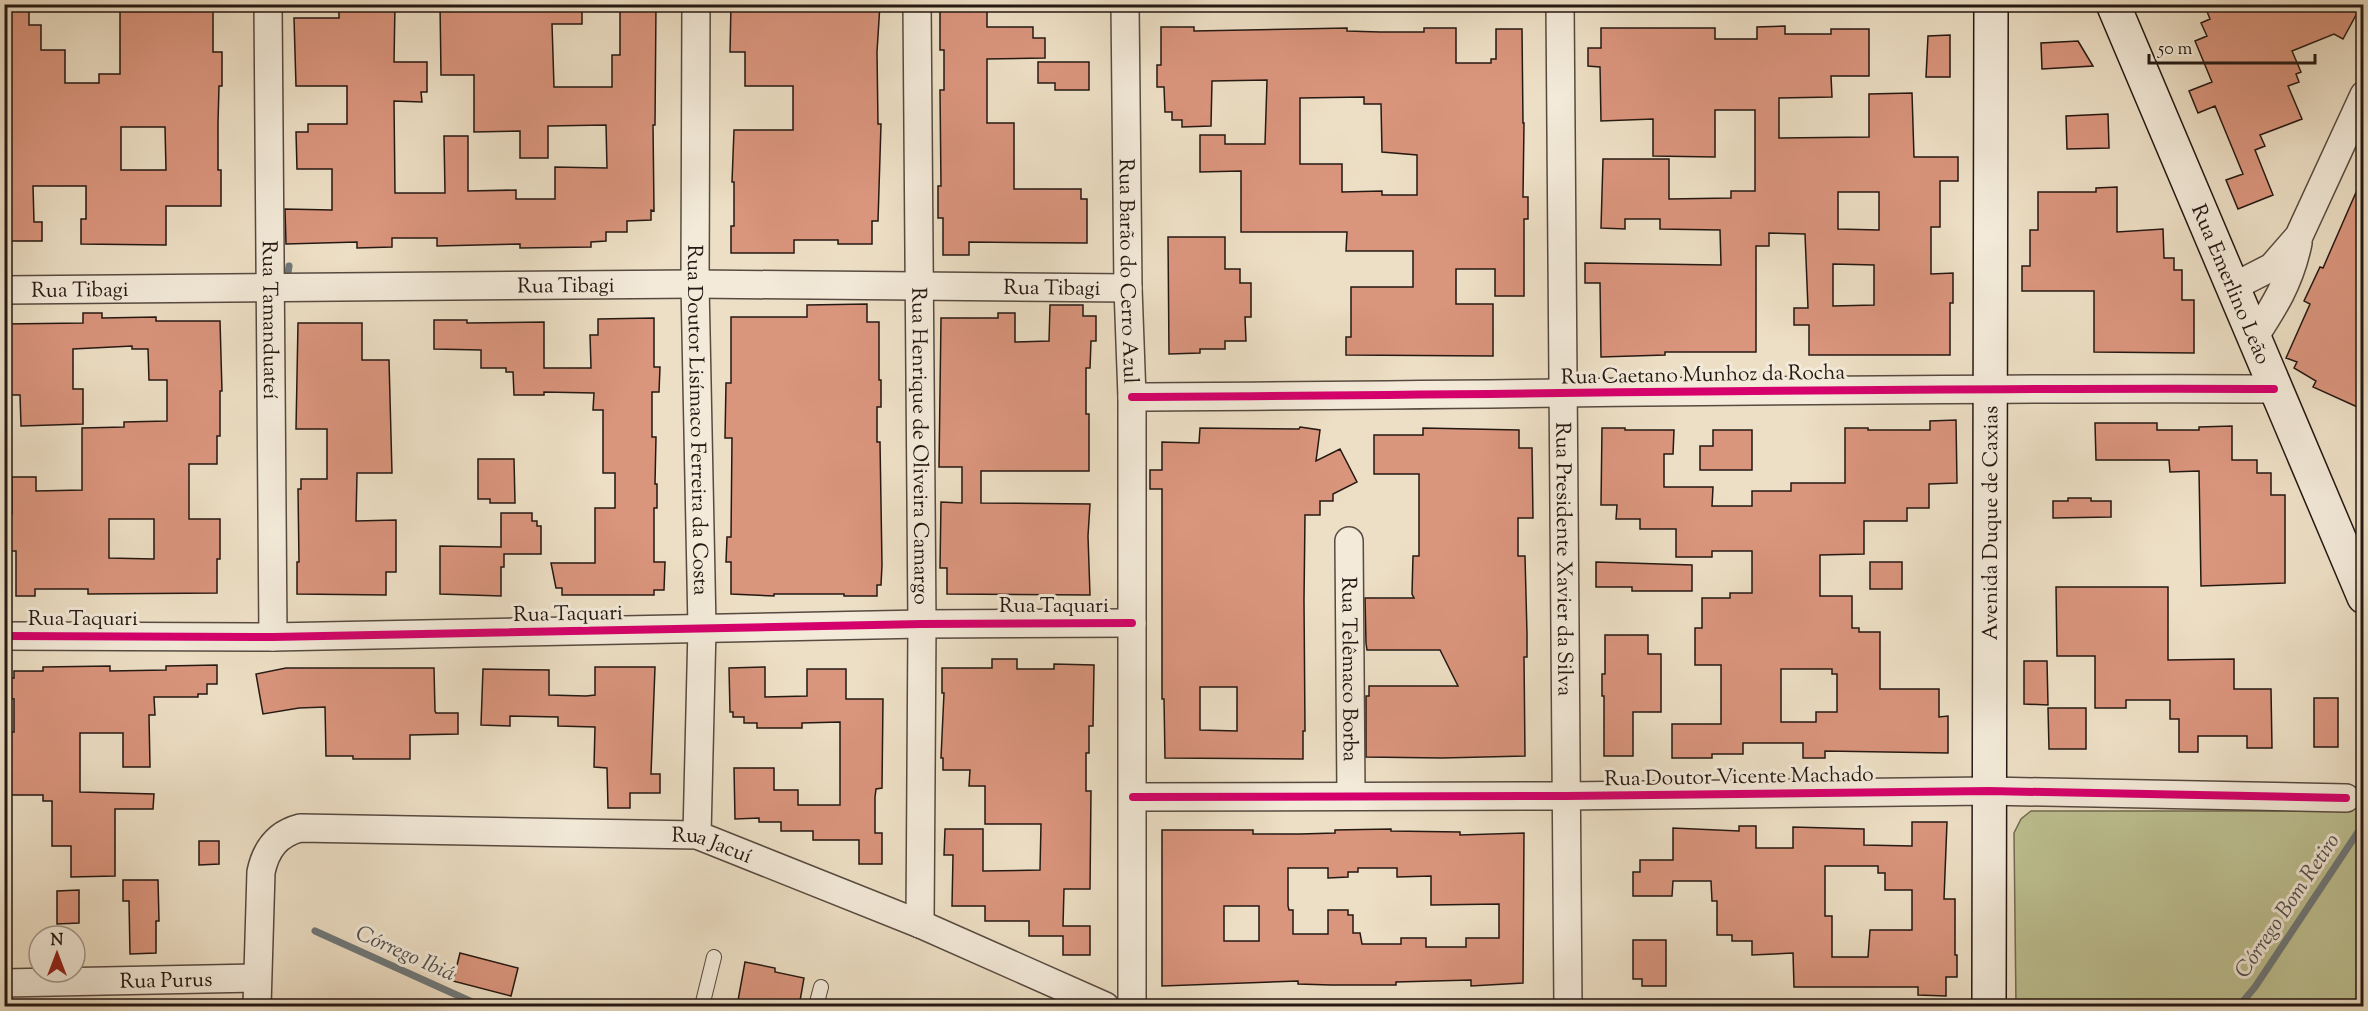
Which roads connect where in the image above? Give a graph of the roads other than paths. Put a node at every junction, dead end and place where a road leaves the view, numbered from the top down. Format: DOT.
graph roads {
  1 [pos="268,4"];
  2 [pos="696,4"];
  3 [pos="917,4"];
  4 [pos="1125,4"];
  5 [pos="1560,4"];
  6 [pos="1990,4"];
  7 [pos="2113,4"];
  8 [pos="2364,95"];
  9 [pos="2299,236"];
  10 [pos="695,284"];
  11 [pos="919,286"];
  12 [pos="271,287"];
  13 [pos="1128,288"];
  14 [pos="2231,288"];
  15 [pos="4,290"];
  16 [pos="2253,339"];
  17 [pos="1991,387"];
  18 [pos="2274,389"];
  19 [pos="1562,394"];
  20 [pos="1132,397"];
  21 [pos="1349,541"];
  22 [pos="2354,548"];
  23 [pos="2364,597"];
  24 [pos="1132,623"];
  25 [pos="922,624"];
  26 [pos="702,628"];
  27 [pos="4,636"];
  28 [pos="273,637"];
  29 [pos="1989,791"];
  30 [pos="1351,796"];
  31 [pos="1566,796"];
  32 [pos="1133,797"];
  33 [pos="2346,798"];
  34 [pos="697,835"];
  35 [pos="920,924"];
  36 [pos="714,957"];
  37 [pos="256,978"];
  38 [pos="4,983"];
  39 [pos="821,987"];
  40 [pos="257,1006"];
  41 [pos="278,1006"];
  42 [pos="702,1006"];
  43 [pos="816,1006"];
  44 [pos="1105,1006"];
  45 [pos="1132,1006"];
  46 [pos="1568,1006"];
  47 [pos="1989,1006"];
  1 -- 12 [label="street, Rua Tamanduateí"];
  2 -- 10 [label="street, Rua Doutor Lisímaco Ferreira da Costa"];
  3 -- 11 [label="street, Rua Henrique de Oliveira Camargo"];
  4 -- 13 [label="street, Rua Barão do Cerro Azul"];
  5 -- 19 [label="street, Rua Presidente Xavier da Silva"];
  6 -- 17 [label="street, Avenida Duque de Caxias"];
  7 -- 14 [label="street, Rua Emerlino Leão"];
  8 -- 9 [label="street"];
  9 -- 14 [label="street"];
  9 -- 16 [label="street"];
  10 -- 11 [label="street, Rua Tibagi"];
  10 -- 12 [label="street, Rua Tibagi"];
  10 -- 26 [label="street, Rua Doutor Lisímaco Ferreira da Costa"];
  11 -- 13 [label="street, Rua Tibagi"];
  11 -- 25 [label="street, Rua Henrique de Oliveira Camargo"];
  12 -- 15 [label="street, Rua Tibagi"];
  12 -- 28 [label="street, Rua Tamanduateí"];
  13 -- 20 [label="street, Rua Barão do Cerro Azul"];
  14 -- 16 [label="street, Rua Emerlino Leão"];
  16 -- 18 [label="street, Rua Emerlino Leão"];
  17 -- 18 [label="street, Rua Caetano Munhoz da Rocha"];
  17 -- 19 [label="street, Rua Caetano Munhoz da Rocha"];
  17 -- 29 [label="street, Avenida Duque de Caxias"];
  18 -- 22 [label="street, Rua Emerlino Leão"];
  19 -- 20 [label="street, Rua Caetano Munhoz da Rocha"];
  19 -- 31 [label="street, Rua Presidente Xavier da Silva"];
  20 -- 24 [label="street, Rua Barão do Cerro Azul"];
  21 -- 30 [label="street, Rua Telêmaco Borba"];
  22 -- 23 [label="street, Rua Emerlino Leão"];
  24 -- 25 [label="street, Rua Taquari"];
  24 -- 32 [label="street, Rua Barão do Cerro Azul"];
  25 -- 26 [label="street, Rua Taquari"];
  25 -- 35 [label="street, Rua Henrique de Oliveira Camargo"];
  26 -- 28 [label="street, Rua Taquari"];
  26 -- 34 [label="street, Rua Doutor Lisímaco Ferreira da Costa"];
  27 -- 28 [label="street, Rua Taquari"];
  29 -- 31 [label="street, Rua Doutor Vicente Machado"];
  29 -- 33 [label="street, Rua Doutor Vicente Machado"];
  29 -- 47 [label="street, Avenida Duque de Caxias"];
  30 -- 31 [label="street, Rua Doutor Vicente Machado"];
  30 -- 32 [label="street, Rua Doutor Vicente Machado"];
  31 -- 46 [label="street, Rua Presidente Xavier da Silva"];
  32 -- 45 [label="street, Rua Barão do Cerro Azul"];
  34 -- 35 [label="street, Rua Jacuí"];
  34 -- 37 [label="street, Rua Jacuí"];
  35 -- 44 [label="street, Rua Jacuí"];
  36 -- 42 [label="lane"];
  37 -- 38 [label="street, Rua Purus"];
  37 -- 40 [label="street"];
  37 -- 41 [label="street"];
  39 -- 43 [label="lane"];
}
